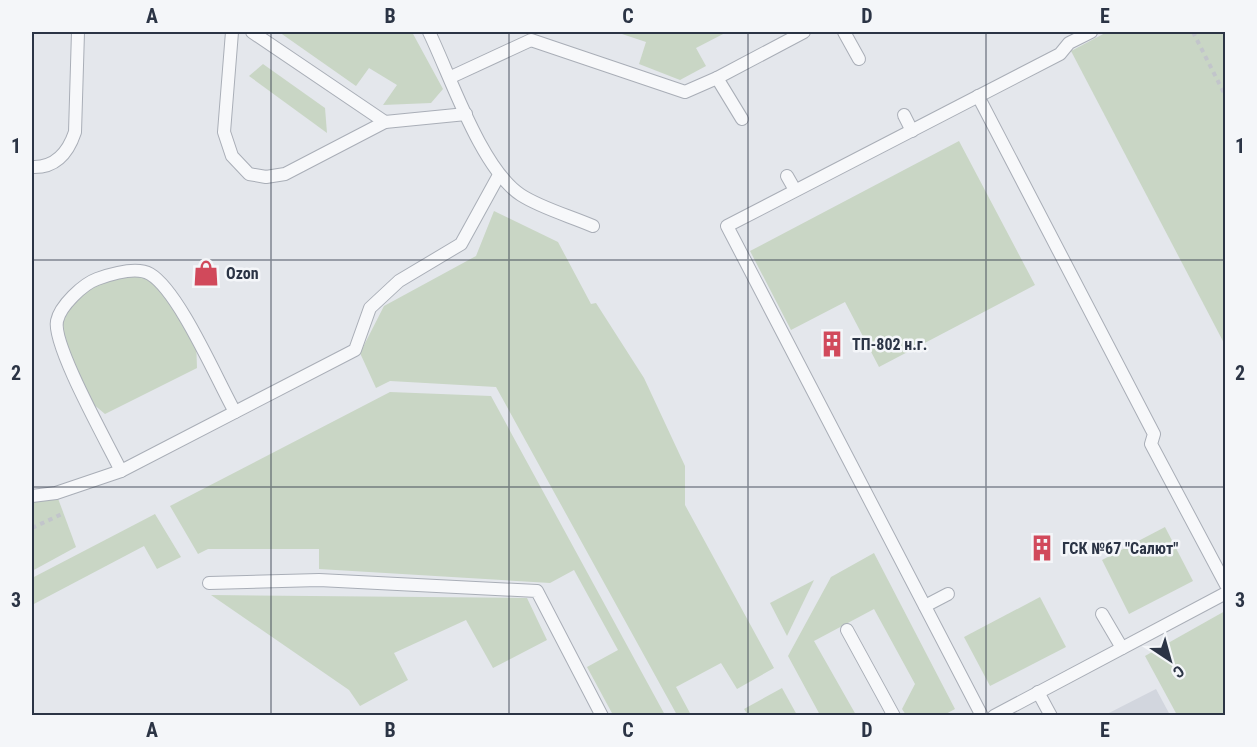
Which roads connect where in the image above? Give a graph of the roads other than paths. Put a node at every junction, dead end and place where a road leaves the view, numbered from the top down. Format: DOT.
graph roads {
  1 [pos="78,32"];
  2 [pos="232,32"];
  3 [pos="252,32"];
  4 [pos="429,32"];
  5 [pos="804,32"];
  6 [pos="844,32"];
  7 [pos="1091,32"];
  8 [pos="859,59"];
  9 [pos="451,77"];
  10 [pos="717,78"];
  11 [pos="978,96"];
  12 [pos="466,114"];
  13 [pos="904,115"];
  14 [pos="742,119"];
  15 [pos="385,122"];
  16 [pos="912,130"];
  17 [pos="32,167"];
  18 [pos="499,175"];
  19 [pos="787,176"];
  20 [pos="795,190"];
  21 [pos="593,226"];
  22 [pos="235,412"];
  23 [pos="121,471"];
  24 [pos="32,496"];
  25 [pos="209,583"];
  26 [pos="1226,585"];
  27 [pos="948,594"];
  28 [pos="1226,594"];
  29 [pos="925,606"];
  30 [pos="1102,614"];
  31 [pos="847,630"];
  32 [pos="1122,648"];
  33 [pos="1038,692"];
  34 [pos="602,716"];
  35 [pos="894,716"];
  36 [pos="982,716"];
  37 [pos="994,716"];
  38 [pos="1051,716"];
  1 -- 17 [label="lane"];
  2 -- 15 [label="lane"];
  3 -- 15 [label="lane"];
  4 -- 9 [label="lane"];
  5 -- 10 [label="lane"];
  6 -- 8 [label="lane"];
  7 -- 11 [label="lane"];
  9 -- 10 [label="lane"];
  9 -- 12 [label="lane"];
  10 -- 14 [label="lane"];
  11 -- 16 [label="lane"];
  11 -- 26 [label="lane"];
  12 -- 15 [label="lane"];
  12 -- 18 [label="lane"];
  13 -- 16 [label="lane"];
  16 -- 20 [label="lane"];
  18 -- 21 [label="lane"];
  18 -- 22 [label="lane"];
  19 -- 20 [label="lane"];
  20 -- 29 [label="lane"];
  22 -- 23 [label="lane"];
  22 -- 23 [label="lane"];
  23 -- 24 [label="lane"];
  25 -- 34 [label="lane"];
  27 -- 29 [label="lane"];
  28 -- 32 [label="lane"];
  29 -- 36 [label="lane"];
  30 -- 32 [label="lane"];
  31 -- 35 [label="lane"];
  32 -- 33 [label="lane"];
  33 -- 37 [label="lane"];
  33 -- 38 [label="lane"];
}
